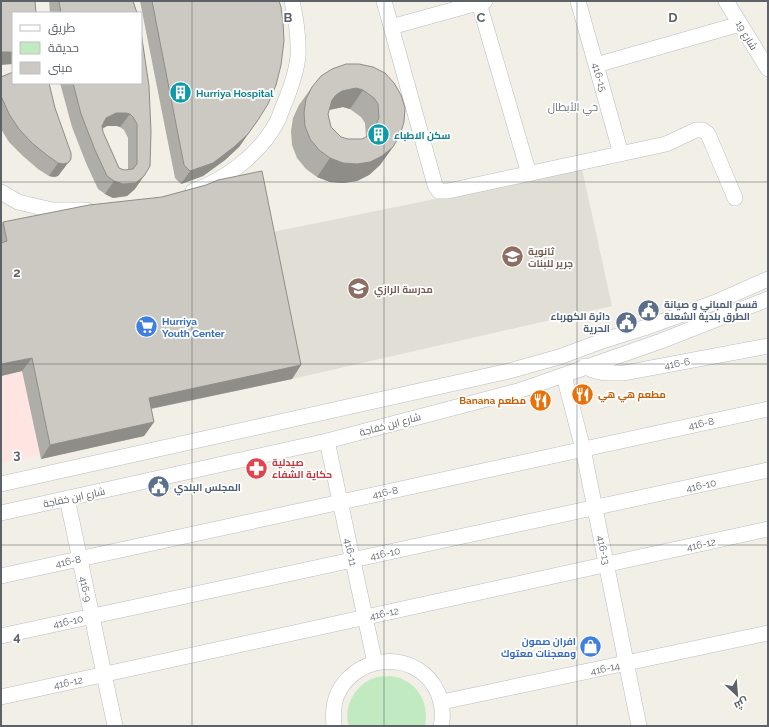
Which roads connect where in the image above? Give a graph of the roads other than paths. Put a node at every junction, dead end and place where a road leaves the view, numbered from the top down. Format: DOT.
graph roads {
  1 [pos="292,1"];
  2 [pos="384,1"];
  3 [pos="578,1"];
  4 [pos="726,1"];
  5 [pos="482,2"];
  6 [pos="740,24"];
  7 [pos="391,27"];
  8 [pos="596,65"];
  9 [pos="768,69"];
  10 [pos="621,154"];
  11 [pos="529,174"];
  12 [pos="1,192"];
  13 [pos="180,194"];
  14 [pos="735,198"];
  15 [pos="103,208"];
  16 [pos="768,279"];
  17 [pos="768,299"];
  18 [pos="768,346"];
  19 [pos="578,350"];
  20 [pos="586,368"];
  21 [pos="564,376"];
  22 [pos="768,409"];
  23 [pos="327,441"];
  24 [pos="583,449"];
  25 [pos="768,470"];
  26 [pos="1,484"];
  27 [pos="67,498"];
  28 [pos="340,502"];
  29 [pos="595,508"];
  30 [pos="1,513"];
  31 [pos="768,529"];
  32 [pos="80,559"];
  33 [pos="353,560"];
  34 [pos="606,564"];
  35 [pos="1,576"];
  36 [pos="92,616"];
  37 [pos="365,617"];
  38 [pos="768,634"];
  39 [pos="1,636"];
  40 [pos="375,663"];
  41 [pos="627,663"];
  42 [pos="104,674"];
  43 [pos="1,697"];
  44 [pos="442,702"];
  45 [pos="115,726"];
  46 [pos="333,726"];
  47 [pos="442,726"];
  48 [pos="639,726"];
  1 -- 13 [label="street"];
  2 -- 7 [label="street"];
  3 -- 8 [label="street, 416-15"];
  4 -- 6 [label="street, شارع 19"];
  5 -- 7 [label="street"];
  5 -- 11 [label="street"];
  6 -- 8 [label="street"];
  6 -- 9 [label="street, شارع 19"];
  7 -- 11 [label="street"];
  8 -- 10 [label="street, 416-15"];
  10 -- 11 [label="street"];
  10 -- 14 [label="street"];
  12 -- 15 [label="street"];
  16 -- 19 [label="street"];
  17 -- 20 [label="street, شارع ابن خفاجة"];
  18 -- 20 [label="street, 416-6"];
  19 -- 20 [label="street"];
  19 -- 26 [label="street"];
  20 -- 21 [label="street, شارع ابن خفاجة"];
  21 -- 23 [label="street, شارع ابن خفاجة"];
  21 -- 24 [label="street, 416-13"];
  22 -- 24 [label="street, 416-8"];
  23 -- 27 [label="street, شارع ابن خفاجة"];
  23 -- 28 [label="street, 416-11"];
  24 -- 28 [label="street, 416-8"];
  24 -- 29 [label="street, 416-13"];
  25 -- 29 [label="street, 416-10"];
  27 -- 30 [label="street, شارع ابن خفاجة"];
  27 -- 32 [label="street, 416-9"];
  28 -- 32 [label="street, 416-8"];
  28 -- 33 [label="street, 416-11"];
  29 -- 33 [label="street, 416-10"];
  29 -- 34 [label="street, 416-13"];
  31 -- 34 [label="street, 416-12"];
  32 -- 35 [label="street, 416-8"];
  32 -- 36 [label="street, 416-9"];
  33 -- 36 [label="street, 416-10"];
  33 -- 37 [label="street, 416-11"];
  34 -- 37 [label="street, 416-12"];
  34 -- 41 [label="street, 416-13"];
  36 -- 39 [label="street, 416-10"];
  36 -- 42 [label="street, 416-9"];
  37 -- 40 [label="street, 416-11"];
  37 -- 42 [label="street, 416-12"];
  38 -- 41 [label="street, 416-14"];
  40 -- 44 [label="street"];
  40 -- 46 [label="street"];
  41 -- 44 [label="street, 416-14"];
  41 -- 48 [label="street, 416-13"];
  42 -- 43 [label="street, 416-12"];
  42 -- 45 [label="street, 416-9"];
  44 -- 47 [label="street"];
}
